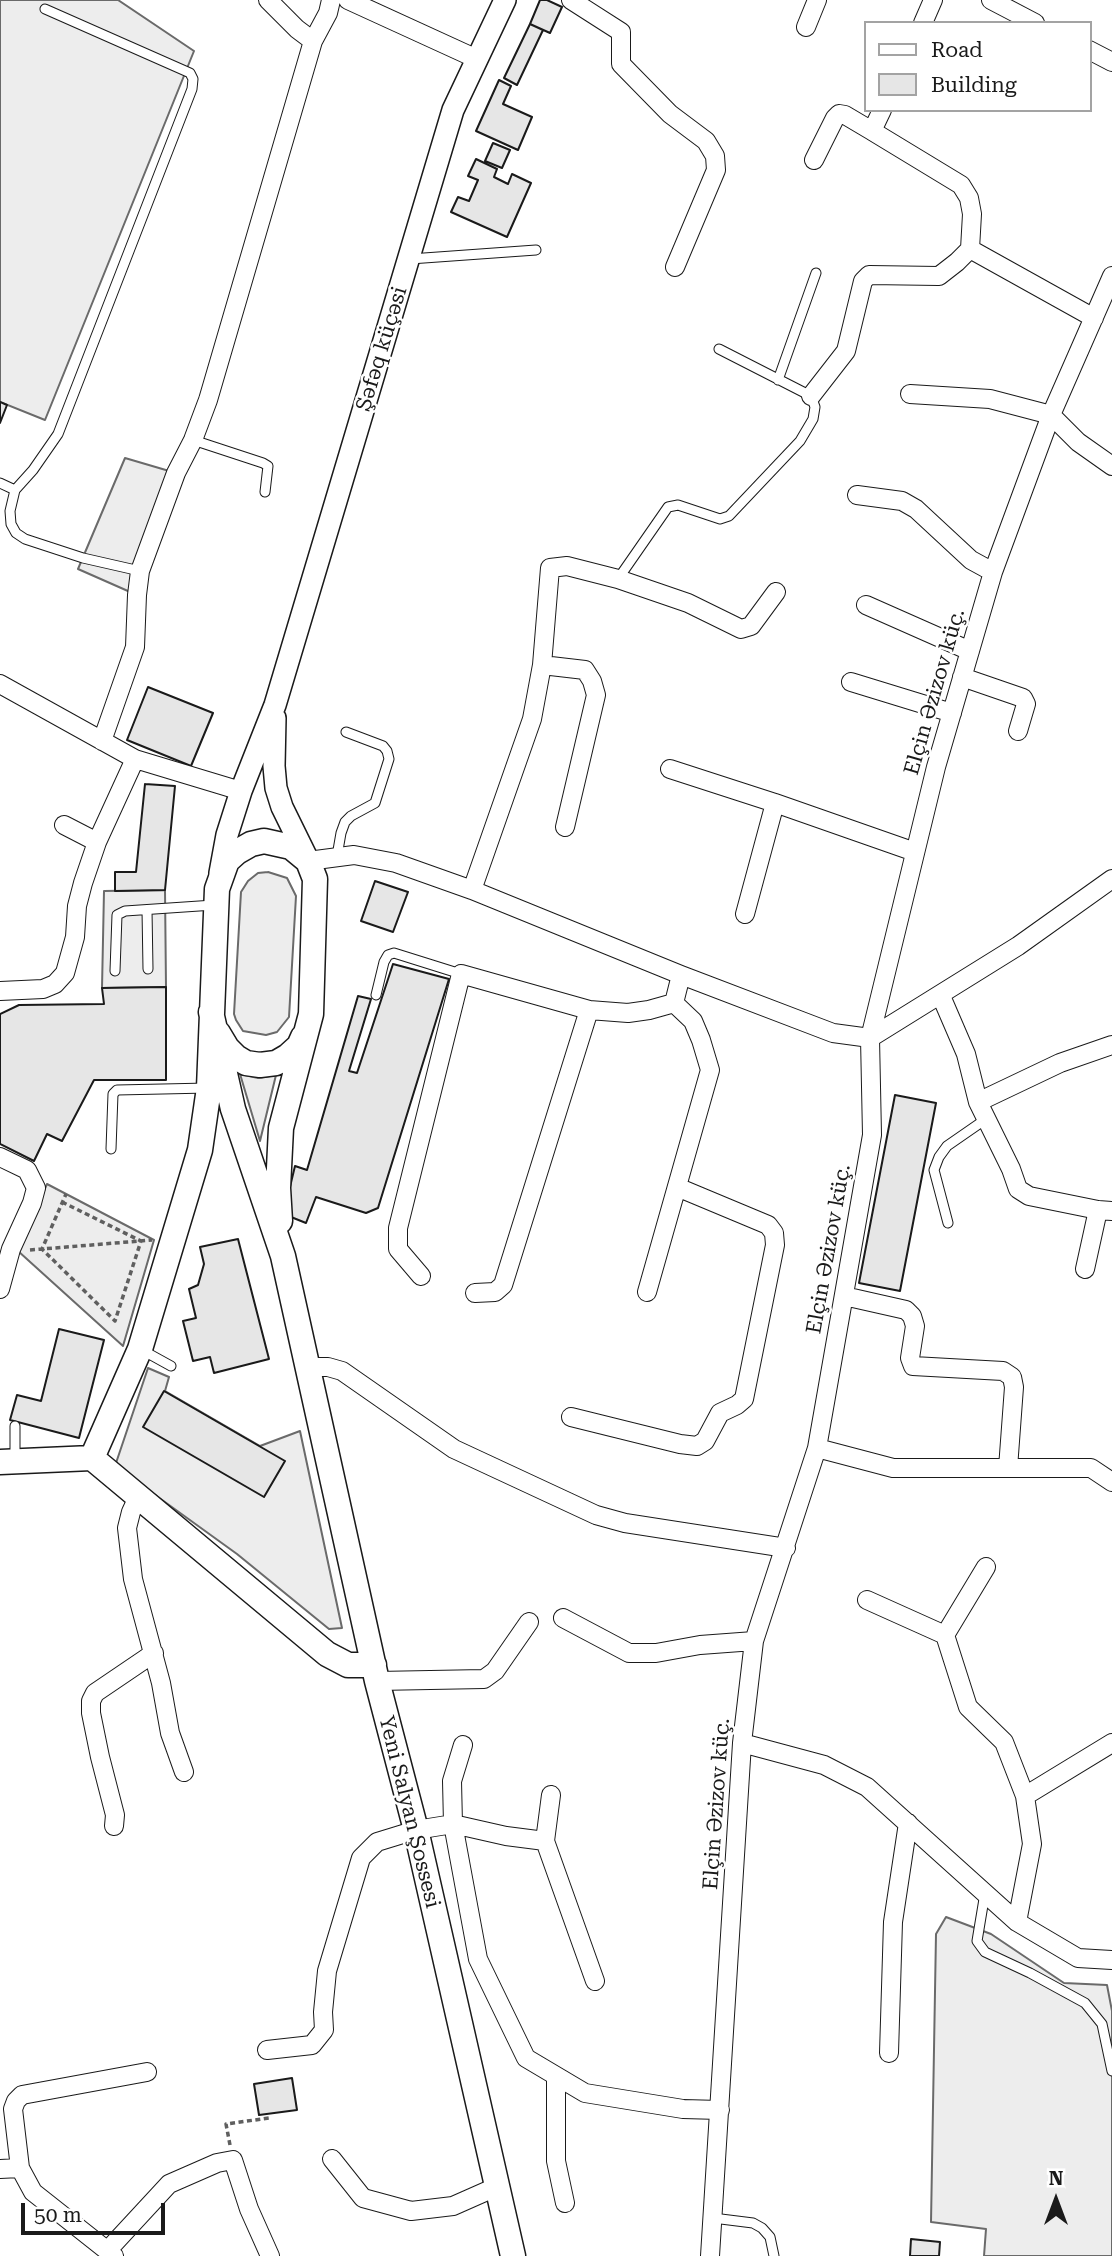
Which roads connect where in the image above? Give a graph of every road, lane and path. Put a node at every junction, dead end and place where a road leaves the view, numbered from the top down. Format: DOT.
graph roads {
  1 [pos="268,0"];
  2 [pos="331,0"];
  3 [pos="348,0"];
  4 [pos="506,0"];
  5 [pos="571,0"];
  6 [pos="817,0"];
  7 [pos="933,0"];
  8 [pos="991,0"];
  9 [pos="45,9"];
  10 [pos="924,21"];
  11 [pos="1031,21"];
  12 [pos="806,27"];
  13 [pos="313,41"];
  14 [pos="1091,51"];
  15 [pos="477,59"];
  16 [pos="1112,62"];
  17 [pos="881,112"];
  18 [pos="872,131"];
  19 [pos="814,160"];
  20 [pos="970,249"];
  21 [pos="536,250"];
  22 [pos="409,260"];
  23 [pos="676,267"];
  24 [pos="816,273"];
  25 [pos="1112,276"];
  26 [pos="1094,318"];
  27 [pos="719,349"];
  28 [pos="778,380"];
  29 [pos="910,394"];
  30 [pos="811,396"];
  31 [pos="1051,415"];
  32 [pos="192,440"];
  33 [pos="1112,466"];
  34 [pos="0,484"];
  35 [pos="15,490"];
  36 [pos="265,492"];
  37 [pos="856,495"];
  38 [pos="141,571"];
  39 [pos="993,572"];
  40 [pos="618,579"];
  41 [pos="776,592"];
  42 [pos="866,605"];
  43 [pos="970,651"];
  44 [pos="542,665"];
  45 [pos="962,677"];
  46 [pos="851,682"];
  47 [pos="0,684"];
  48 [pos="275,705"];
  49 [pos="952,713"];
  50 [pos="1018,731"];
  51 [pos="346,732"];
  52 [pos="102,741"];
  53 [pos="135,759"];
  54 [pos="670,769"];
  55 [pos="241,791"];
  56 [pos="775,803"];
  57 [pos="64,825"];
  58 [pos="565,827"];
  59 [pos="97,842"];
  60 [pos="915,852"];
  61 [pos="337,856"];
  62 [pos="308,861"];
  63 [pos="1109,888"];
  64 [pos="472,890"];
  65 [pos="217,897"];
  66 [pos="147,910"];
  67 [pos="745,914"];
  68 [pos="148,969"];
  69 [pos="115,971"];
  70 [pos="461,974"];
  71 [pos="681,975"];
  72 [pos="0,990"];
  73 [pos="376,995"];
  74 [pos="941,996"];
  75 [pos="674,1003"];
  76 [pos="589,1010"];
  77 [pos="211,1013"];
  78 [pos="308,1028"];
  79 [pos="870,1038"];
  80 [pos="1112,1045"];
  81 [pos="209,1088"];
  82 [pos="982,1110"];
  83 [pos="111,1149"];
  84 [pos="0,1157"];
  85 [pos="677,1187"];
  86 [pos="66,1194"];
  87 [pos="62,1202"];
  88 [pos="1105,1210"];
  89 [pos="948,1223"];
  90 [pos="154,1240"];
  91 [pos="141,1241"];
  92 [pos="42,1249"];
  93 [pos="18,1251"];
  94 [pos="284,1256"];
  95 [pos="1084,1269"];
  96 [pos="421,1276"];
  97 [pos="0,1289"];
  98 [pos="647,1292"];
  99 [pos="475,1293"];
  100 [pos="844,1296"];
  101 [pos="140,1349"];
  102 [pos="171,1366"];
  103 [pos="308,1367"];
  104 [pos="570,1417"];
  105 [pos="15,1426"];
  106 [pos="817,1448"];
  107 [pos="92,1458"];
  108 [pos="7,1462"];
  109 [pos="1008,1468"];
  110 [pos="1112,1482"];
  111 [pos="138,1497"];
  112 [pos="786,1548"];
  113 [pos="986,1567"];
  114 [pos="867,1600"];
  115 [pos="563,1618"];
  116 [pos="529,1622"];
  117 [pos="945,1635"];
  118 [pos="754,1641"];
  119 [pos="154,1653"];
  120 [pos="376,1673"];
  121 [pos="742,1743"];
  122 [pos="1112,1743"];
  123 [pos="463,1745"];
  124 [pos="184,1772"];
  125 [pos="551,1794"];
  126 [pos="1025,1796"];
  127 [pos="908,1823"];
  128 [pos="453,1824"];
  129 [pos="114,1826"];
  130 [pos="416,1830"];
  131 [pos="545,1841"];
  132 [pos="985,1893"];
  133 [pos="1017,1922"];
  134 [pos="1112,1960"];
  135 [pos="595,1981"];
  136 [pos="267,2050"];
  137 [pos="889,2053"];
  138 [pos="1112,2071"];
  139 [pos="147,2072"];
  140 [pos="556,2076"];
  141 [pos="720,2110"];
  142 [pos="269,2118"];
  143 [pos="332,2159"];
  144 [pos="233,2161"];
  145 [pos="20,2168"];
  146 [pos="0,2169"];
  147 [pos="496,2187"];
  148 [pos="565,2203"];
  149 [pos="713,2218"];
  150 [pos="111,2253"];
  151 [pos="270,2256"];
  152 [pos="513,2256"];
  153 [pos="710,2256"];
  154 [pos="774,2256"];
  1 -- 13 [label="street"];
  2 -- 13 [label="street"];
  3 -- 15 [label="street"];
  4 -- 15 [label="street, Şəfəq küçəsi"];
  5 -- 23 [label="street"];
  6 -- 12 [label="street"];
  7 -- 10 [label="street"];
  8 -- 11 [label="street"];
  9 -- 35 [label="lane"];
  13 -- 32 [label="street"];
  14 -- 16 [label="street"];
  15 -- 22 [label="street, Şəfəq küçəsi"];
  17 -- 18 [label="street"];
  18 -- 19 [label="street"];
  18 -- 20 [label="street"];
  20 -- 26 [label="street"];
  20 -- 30 [label="street"];
  21 -- 22 [label="lane"];
  22 -- 48 [label="street, Şəfəq küçəsi"];
  24 -- 28 [label="lane"];
  25 -- 26 [label="street, Elçin Əzizov küç."];
  26 -- 31 [label="street, Elçin Əzizov küç."];
  27 -- 28 [label="lane"];
  28 -- 30 [label="lane"];
  29 -- 31 [label="street"];
  30 -- 40 [label="lane"];
  31 -- 33 [label="street"];
  31 -- 39 [label="street, Elçin Əzizov küç."];
  32 -- 36 [label="lane"];
  32 -- 38 [label="street"];
  34 -- 35 [label="lane"];
  35 -- 38 [label="lane"];
  37 -- 39 [label="street"];
  38 -- 52 [label="street"];
  39 -- 43 [label="street, Elçin Əzizov küç."];
  40 -- 41 [label="street"];
  40 -- 44 [label="street"];
  42 -- 43 [label="street"];
  43 -- 45 [label="street, Elçin Əzizov küç."];
  44 -- 58 [label="street"];
  44 -- 64 [label="street"];
  45 -- 49 [label="street, Elçin Əzizov küç."];
  45 -- 50 [label="street"];
  46 -- 49 [label="street"];
  47 -- 52 [label="street"];
  48 -- 55 [label="street"];
  48 -- 62 [label="street"];
  49 -- 60 [label="street, Elçin Əzizov küç."];
  51 -- 61 [label="lane"];
  52 -- 53 [label="street"];
  53 -- 55 [label="street"];
  53 -- 59 [label="street"];
  54 -- 56 [label="street"];
  55 -- 65 [label="street"];
  56 -- 60 [label="street"];
  56 -- 67 [label="street"];
  57 -- 59 [label="street"];
  59 -- 72 [label="street"];
  60 -- 79 [label="street, Elçin Əzizov küç."];
  61 -- 62 [label="street"];
  61 -- 64 [label="street"];
  62 -- 65 [label="main road"];
  62 -- 78 [label="main road"];
  63 -- 74 [label="street"];
  64 -- 71 [label="street"];
  65 -- 66 [label="lane"];
  65 -- 77 [label="main road"];
  66 -- 68 [label="lane"];
  66 -- 69 [label="lane"];
  70 -- 73 [label="lane"];
  70 -- 76 [label="street"];
  70 -- 96 [label="street"];
  71 -- 75 [label="street"];
  71 -- 79 [label="street"];
  74 -- 79 [label="street"];
  74 -- 82 [label="street"];
  75 -- 76 [label="street"];
  75 -- 85 [label="street"];
  76 -- 99 [label="street"];
  77 -- 78 [label="main road"];
  77 -- 81 [label="main road"];
  77 -- 94 [label="main road"];
  78 -- 94 [label="main road"];
  79 -- 100 [label="street, Elçin Əzizov küç."];
  80 -- 82 [label="street"];
  81 -- 83 [label="lane"];
  81 -- 101 [label="main road"];
  82 -- 88 [label="street"];
  82 -- 89 [label="lane"];
  84 -- 97 [label="street"];
  85 -- 98 [label="street"];
  85 -- 104 [label="street"];
  86 -- 87 [label="path"];
  87 -- 91 [label="path"];
  87 -- 92 [label="path"];
  88 -- 95 [label="street"];
  90 -- 91 [label="path"];
  91 -- 92 [label="path"];
  91 -- 92 [label="path"];
  92 -- 93 [label="path"];
  94 -- 103 [label="main road, Yeni Salyan Şossesi"];
  100 -- 106 [label="street, Elçin Əzizov küç."];
  100 -- 109 [label="street"];
  101 -- 102 [label="lane"];
  101 -- 107 [label="main road"];
  103 -- 112 [label="street"];
  103 -- 120 [label="main road, Yeni Salyan Şossesi"];
  105 -- 108 [label="lane"];
  106 -- 109 [label="street"];
  106 -- 112 [label="street, Elçin Əzizov küç."];
  107 -- 108 [label="main road"];
  107 -- 111 [label="main road"];
  109 -- 110 [label="street"];
  111 -- 119 [label="street"];
  111 -- 120 [label="main road"];
  112 -- 118 [label="street, Elçin Əzizov küç."];
  113 -- 117 [label="street"];
  114 -- 117 [label="street"];
  115 -- 118 [label="street"];
  116 -- 120 [label="street"];
  117 -- 126 [label="street"];
  118 -- 121 [label="street, Elçin Əzizov küç."];
  119 -- 124 [label="street"];
  119 -- 129 [label="street"];
  120 -- 130 [label="main road, Yeni Salyan Şossesi"];
  121 -- 127 [label="street"];
  121 -- 141 [label="street, Elçin Əzizov küç."];
  122 -- 126 [label="street"];
  123 -- 128 [label="street"];
  125 -- 131 [label="street"];
  126 -- 133 [label="street"];
  127 -- 132 [label="street"];
  127 -- 137 [label="street"];
  128 -- 130 [label="street"];
  128 -- 131 [label="street"];
  128 -- 140 [label="street"];
  130 -- 136 [label="street"];
  130 -- 147 [label="main road, Yeni Salyan Şossesi"];
  131 -- 135 [label="street"];
  132 -- 133 [label="street"];
  132 -- 138 [label="lane"];
  133 -- 134 [label="street"];
  139 -- 145 [label="street"];
  140 -- 141 [label="street"];
  140 -- 148 [label="street"];
  141 -- 149 [label="street, Elçin Əzizov küç."];
  142 -- 144 [label="path"];
  143 -- 147 [label="street"];
  144 -- 150 [label="street"];
  144 -- 151 [label="street"];
  145 -- 146 [label="street"];
  145 -- 150 [label="street"];
  147 -- 152 [label="main road, Yeni Salyan Şossesi"];
  149 -- 153 [label="street, Elçin Əzizov küç."];
  149 -- 154 [label="lane"];
}
